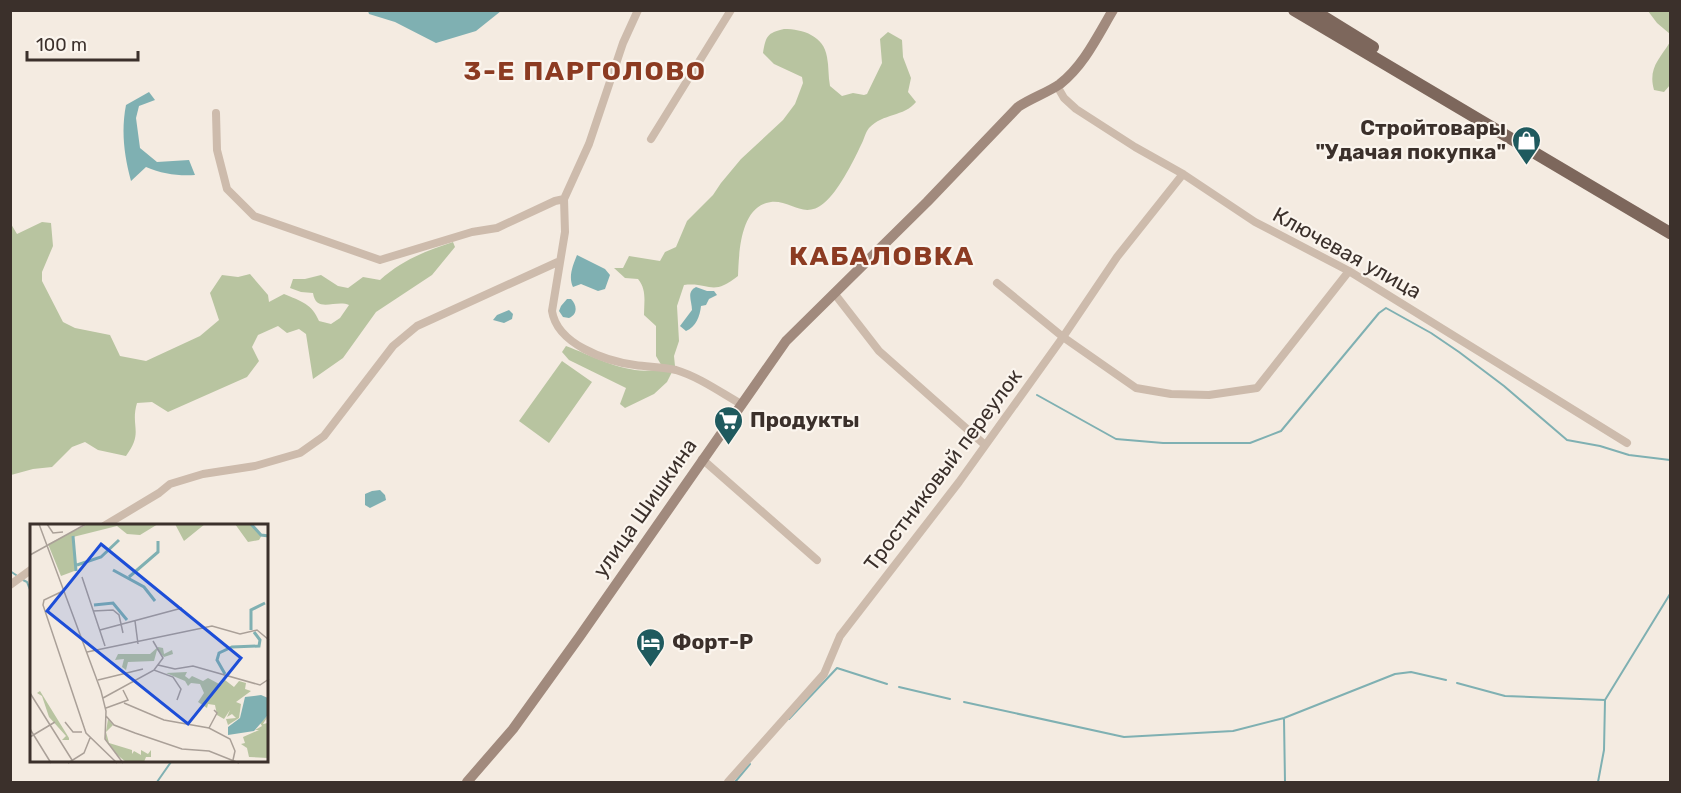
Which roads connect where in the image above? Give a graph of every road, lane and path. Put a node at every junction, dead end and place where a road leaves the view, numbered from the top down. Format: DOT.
graph roads {
  1 [pos="638,10"];
  2 [pos="731,10"];
  3 [pos="1113,10"];
  4 [pos="1294,10"];
  5 [pos="1313,10"];
  6 [pos="1057,86"];
  7 [pos="216,113"];
  8 [pos="651,139"];
  9 [pos="1183,174"];
  10 [pos="564,199"];
  11 [pos="1671,224"];
  12 [pos="1671,233"];
  13 [pos="560,261"];
  14 [pos="1349,271"];
  15 [pos="997,283"];
  16 [pos="834,292"];
  17 [pos="1063,337"];
  18 [pos="741,404"];
  19 [pos="1627,442"];
  20 [pos="985,445"];
  21 [pos="702,459"];
  22 [pos="107,524"];
  23 [pos="817,561"];
  24 [pos="30,570"];
  25 [pos="10,585"];
  26 [pos="467,783"];
  27 [pos="728,783"];
  1 -- 10 [label="street"];
  2 -- 8 [label="street"];
  3 -- 6 [label="street, улица Шишкина"];
  4 -- 12 [label="main road"];
  5 -- 11 [label="main road"];
  6 -- 9 [label="street, Ключевая улица"];
  6 -- 16 [label="street, улица Шишкина"];
  7 -- 10 [label="street"];
  9 -- 14 [label="street, Ключевая улица"];
  9 -- 17 [label="street, Тростниковый переулок"];
  10 -- 13 [label="street"];
  13 -- 18 [label="street"];
  13 -- 22 [label="street"];
  14 -- 17 [label="street"];
  14 -- 19 [label="street, Ключевая улица"];
  15 -- 17 [label="street"];
  16 -- 18 [label="street, улица Шишкина"];
  16 -- 20 [label="street"];
  17 -- 20 [label="street, Тростниковый переулок"];
  18 -- 21 [label="street, улица Шишкина"];
  20 -- 27 [label="street, Тростниковый переулок"];
  21 -- 23 [label="street"];
  21 -- 26 [label="street, улица Шишкина"];
  24 -- 25 [label="street"];
}
